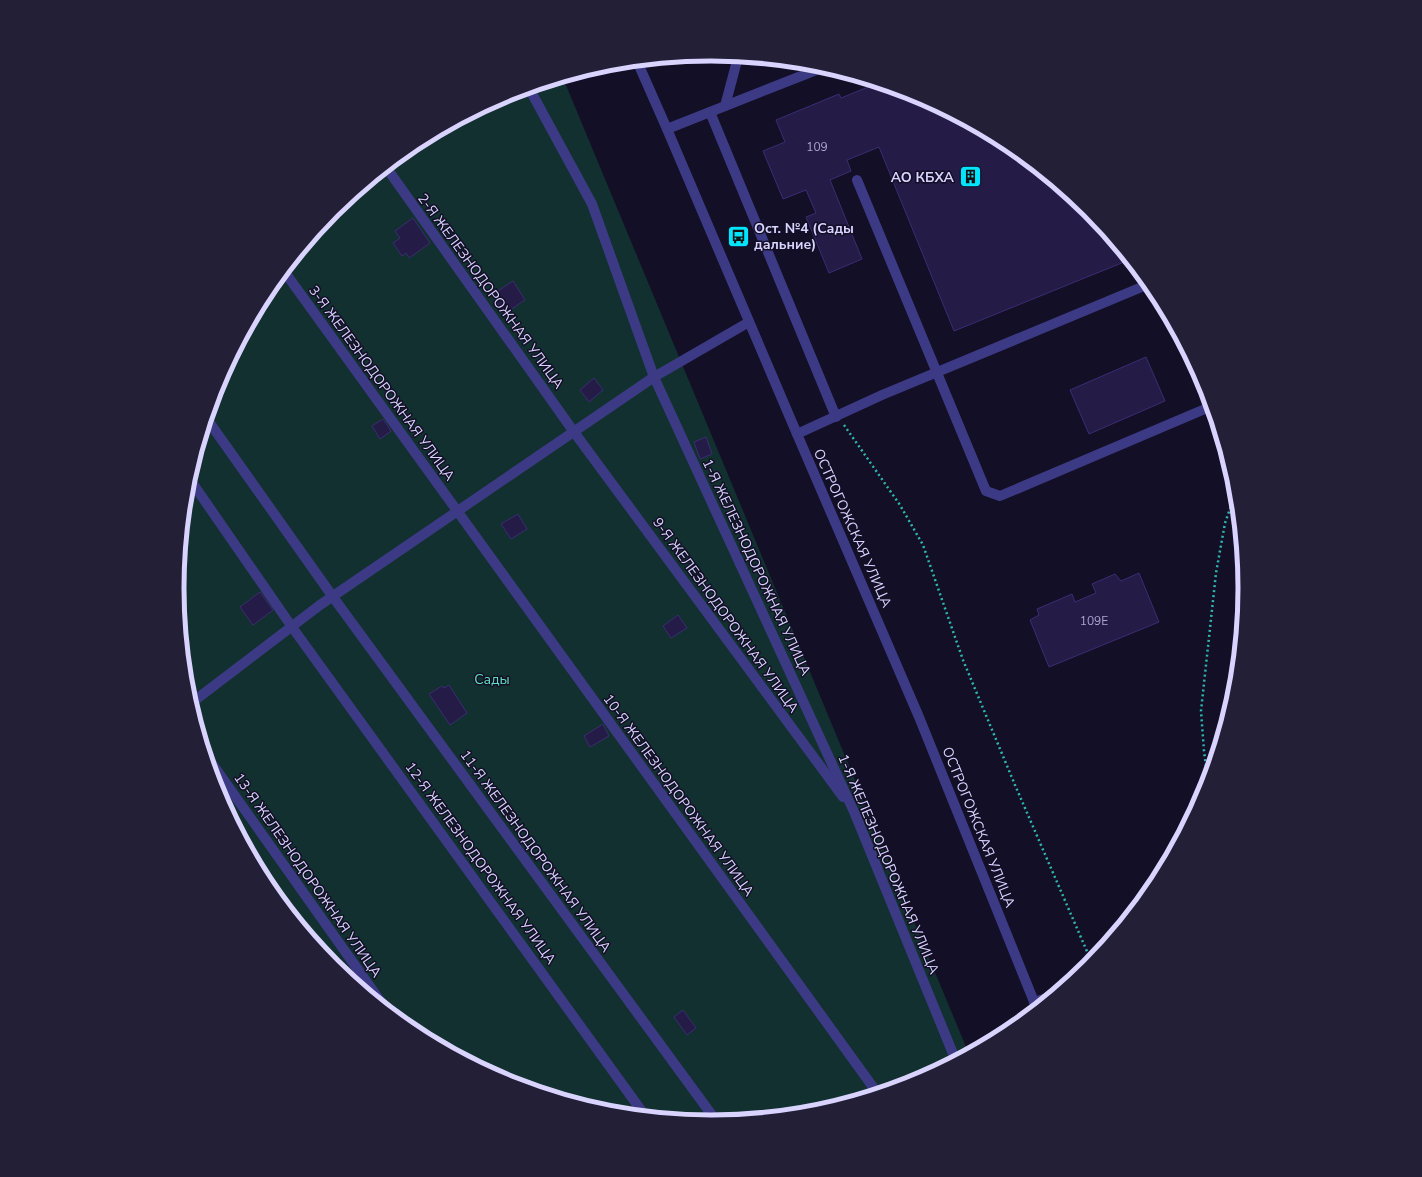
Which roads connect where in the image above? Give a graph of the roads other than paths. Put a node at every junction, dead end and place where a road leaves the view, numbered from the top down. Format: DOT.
graph roads {
  1 [pos="737,62"];
  2 [pos="639,66"];
  3 [pos="814,71"];
  4 [pos="531,93"];
  5 [pos="725,106"];
  6 [pos="710,112"];
  7 [pos="667,129"];
  8 [pos="388,171"];
  9 [pos="857,180"];
  10 [pos="287,275"];
  11 [pos="1143,286"];
  12 [pos="749,322"];
  13 [pos="937,373"];
  14 [pos="654,377"];
  15 [pos="1207,408"];
  16 [pos="836,417"];
  17 [pos="210,423"];
  18 [pos="574,432"];
  19 [pos="797,434"];
  20 [pos="194,485"];
  21 [pos="457,512"];
  22 [pos="333,597"];
  23 [pos="292,626"];
  24 [pos="196,700"];
  25 [pos="215,768"];
  26 [pos="855,814"];
  27 [pos="377,996"];
  28 [pos="1036,1004"];
  29 [pos="954,1056"];
  30 [pos="875,1090"];
  31 [pos="642,1111"];
  32 [pos="714,1116"];
  1 -- 5 [label="street"];
  2 -- 7 [label="street, ОСТРОГОЖСКАЯ УЛИЦА"];
  3 -- 5 [label="street"];
  4 -- 14 [label="street, 1-Я ЖЕЛЕЗНОДОРОЖНАЯ УЛИЦА"];
  5 -- 6 [label="street"];
  6 -- 7 [label="street"];
  6 -- 16 [label="street"];
  7 -- 12 [label="street, ОСТРОГОЖСКАЯ УЛИЦА"];
  8 -- 18 [label="street, 2-Я ЖЕЛЕЗНОДОРОЖНАЯ УЛИЦА"];
  9 -- 13 [label="street"];
  10 -- 21 [label="street, 3-Я ЖЕЛЕЗНОДОРОЖНАЯ УЛИЦА"];
  11 -- 13 [label="street"];
  12 -- 14 [label="street"];
  12 -- 19 [label="street, ОСТРОГОЖСКАЯ УЛИЦА"];
  13 -- 15 [label="street"];
  13 -- 16 [label="street"];
  14 -- 18 [label="street"];
  14 -- 26 [label="street, 1-Я ЖЕЛЕЗНОДОРОЖНАЯ УЛИЦА"];
  16 -- 19 [label="street"];
  17 -- 22 [label="street, 11-Я ЖЕЛЕЗНОДОРОЖНАЯ УЛИЦА"];
  18 -- 21 [label="street"];
  18 -- 26 [label="street, 9-Я ЖЕЛЕЗНОДОРОЖНАЯ УЛИЦА"];
  19 -- 28 [label="street, ОСТРОГОЖСКАЯ УЛИЦА"];
  20 -- 23 [label="street, 12-Я ЖЕЛЕЗНОДОРОЖНАЯ УЛИЦА"];
  21 -- 22 [label="street"];
  21 -- 30 [label="street, 10-Я ЖЕЛЕЗНОДОРОЖНАЯ УЛИЦА"];
  22 -- 23 [label="street"];
  22 -- 32 [label="street, 11-Я ЖЕЛЕЗНОДОРОЖНАЯ УЛИЦА"];
  23 -- 24 [label="street"];
  23 -- 31 [label="street, 12-Я ЖЕЛЕЗНОДОРОЖНАЯ УЛИЦА"];
  25 -- 27 [label="street, 13-Я ЖЕЛЕЗНОДОРОЖНАЯ УЛИЦА"];
  26 -- 29 [label="street, 1-Я ЖЕЛЕЗНОДОРОЖНАЯ УЛИЦА"];
}
